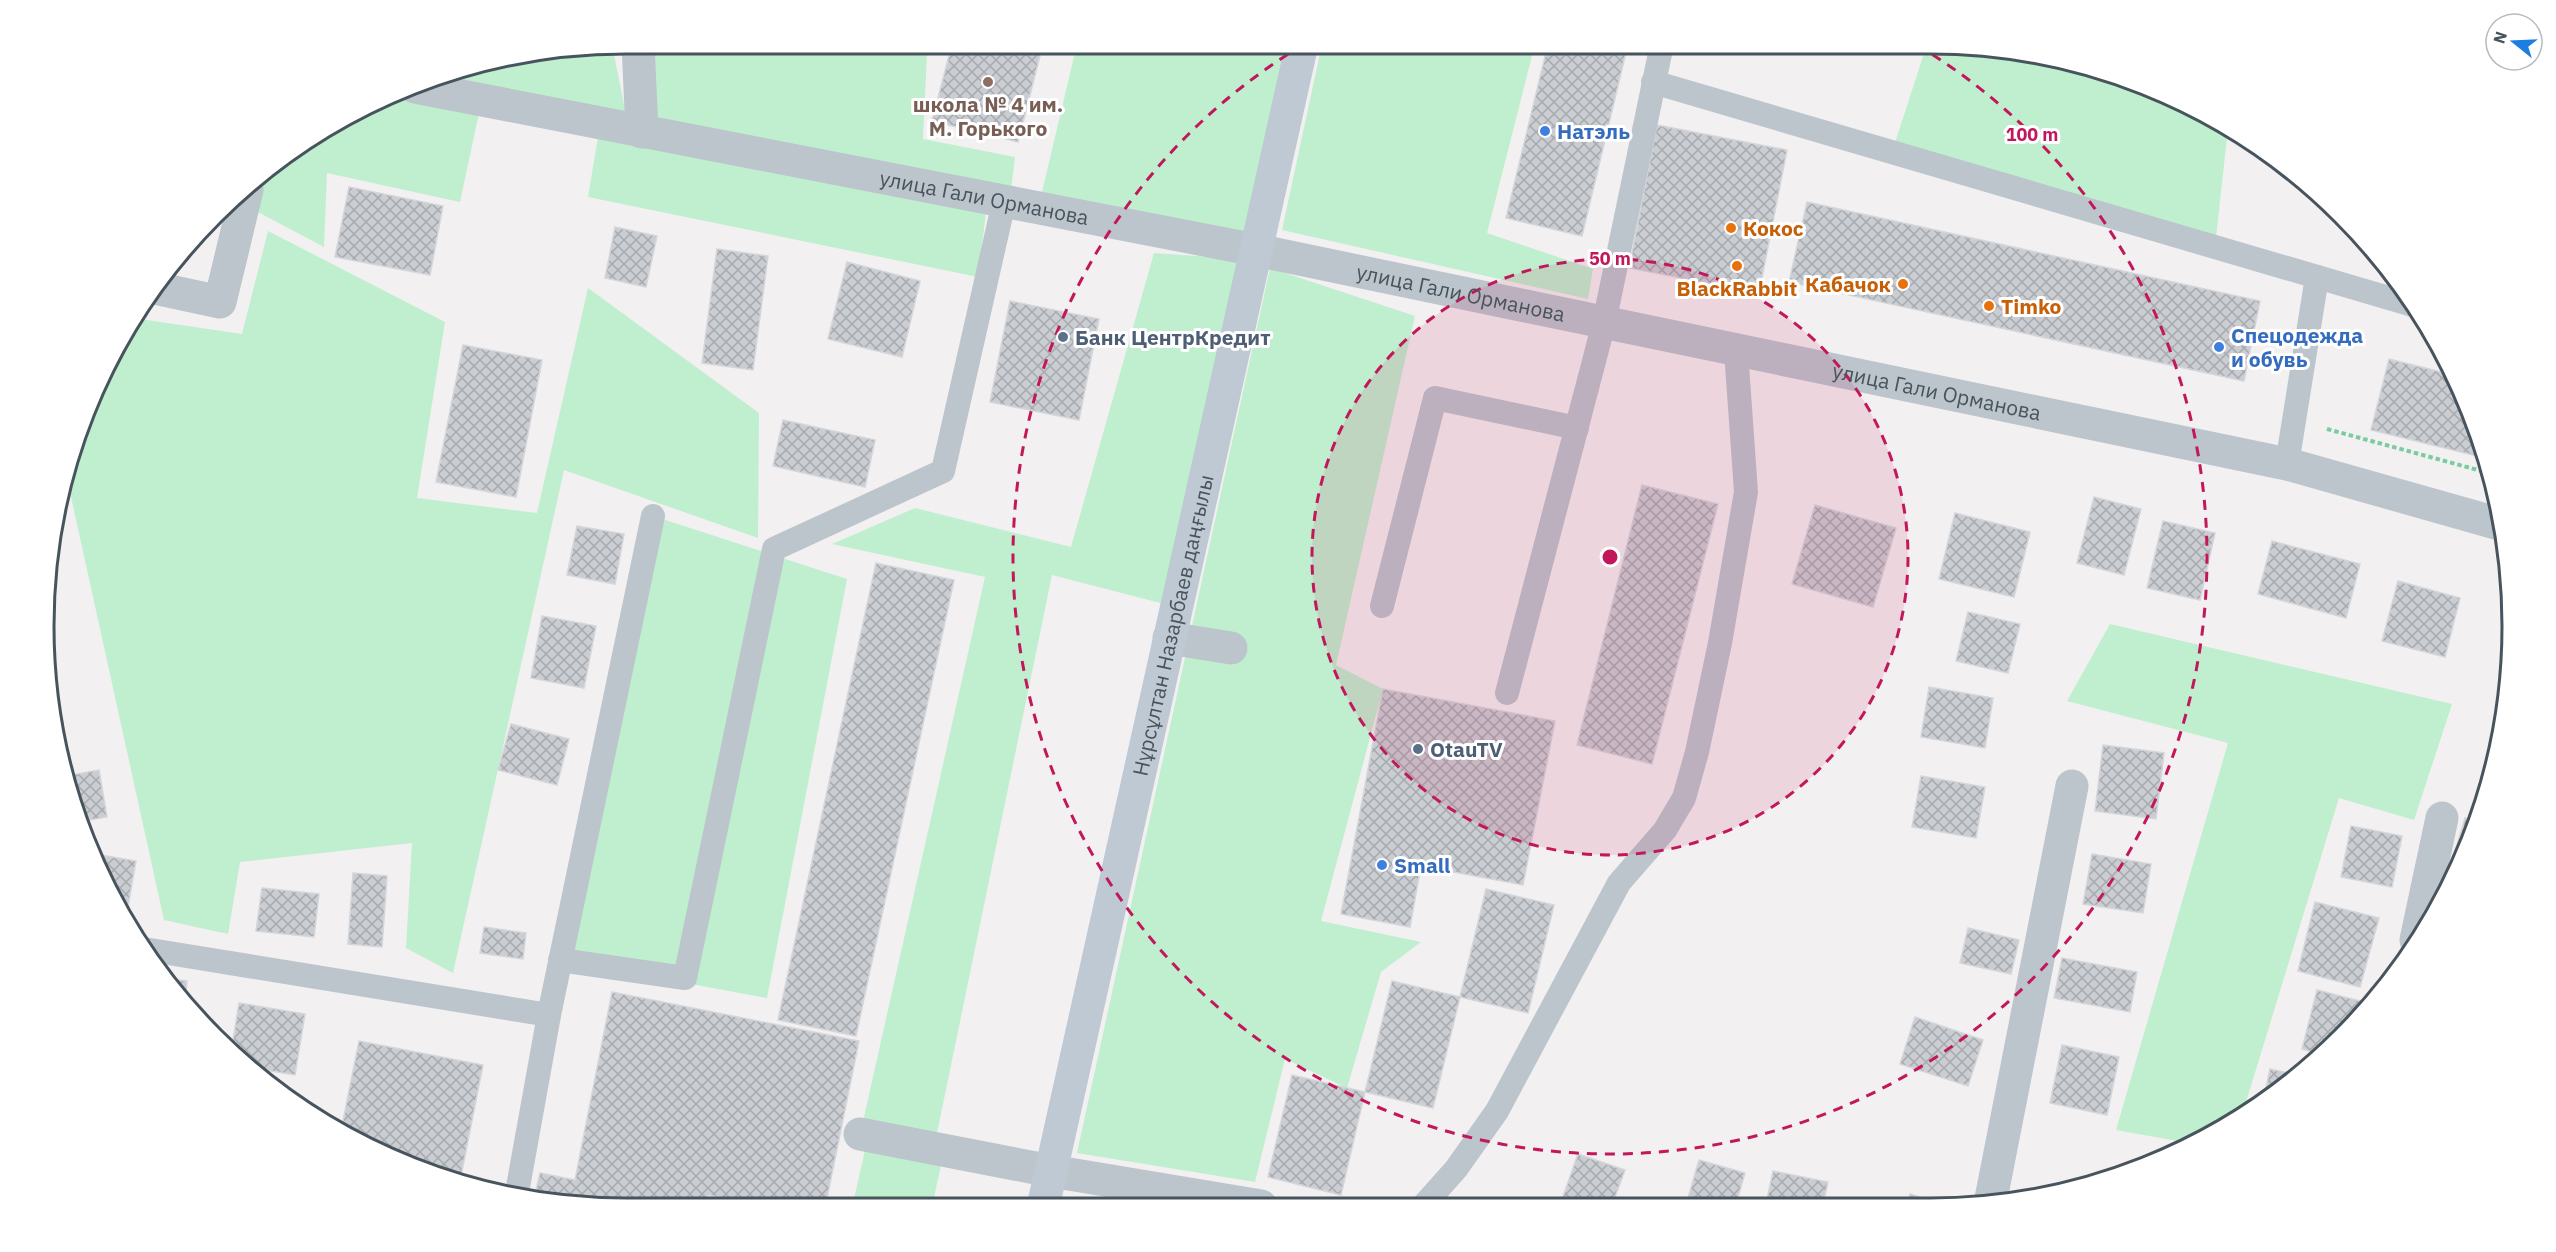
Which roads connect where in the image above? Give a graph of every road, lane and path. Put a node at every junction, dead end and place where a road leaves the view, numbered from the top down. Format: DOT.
graph roads {
  1 [pos="638,54"];
  2 [pos="1300,54"];
  3 [pos="1660,54"];
  4 [pos="1653,82"];
  5 [pos="428,90"];
  6 [pos="642,132"];
  7 [pos="245,200"];
  8 [pos="1004,202"];
  9 [pos="1256,250"];
  10 [pos="2317,277"];
  11 [pos="163,290"];
  12 [pos="2401,302"];
  13 [pos="1604,323"];
  14 [pos="1736,351"];
  15 [pos="2294,420"];
  16 [pos="1576,428"];
  17 [pos="2287,464"];
  18 [pos="2481,471"];
  19 [pos="653,516"];
  20 [pos="2492,522"];
  21 [pos="1382,606"];
  22 [pos="1169,638"];
  23 [pos="1231,648"];
  24 [pos="1507,693"];
  25 [pos="2072,786"];
  26 [pos="2442,818"];
  27 [pos="2420,920"];
  28 [pos="155,951"];
  29 [pos="560,960"];
  30 [pos="549,1015"];
  31 [pos="860,1134"];
  32 [pos="1051,1171"];
  33 [pos="518,1188"];
  34 [pos="1992,1194"];
  35 [pos="1045,1198"];
  36 [pos="1213,1198"];
  37 [pos="1430,1198"];
  1 -- 6 [label="street"];
  2 -- 9 [label="main road, Нұрсұлтан Назарбаев даңғылы"];
  3 -- 4 [label="lane"];
  4 -- 10 [label="lane"];
  4 -- 13 [label="lane"];
  5 -- 6 [label="street, улица Гали Орманова"];
  6 -- 8 [label="street, улица Гали Орманова"];
  7 -- 11 [label="street"];
  8 -- 9 [label="street, улица Гали Орманова"];
  8 -- 29 [label="lane"];
  9 -- 13 [label="street, улица Гали Орманова"];
  9 -- 22 [label="main road, Нұрсұлтан Назарбаев даңғылы"];
  10 -- 12 [label="lane"];
  10 -- 15 [label="lane"];
  13 -- 14 [label="street, улица Гали Орманова"];
  13 -- 16 [label="lane"];
  14 -- 17 [label="street, улица Гали Орманова"];
  14 -- 37 [label="lane"];
  15 -- 17 [label="lane"];
  15 -- 18 [label="path"];
  16 -- 21 [label="lane"];
  16 -- 24 [label="lane"];
  17 -- 20 [label="street, улица Гали Орманова"];
  19 -- 29 [label="lane"];
  22 -- 23 [label="street"];
  22 -- 32 [label="main road, Нұрсұлтан Назарбаев даңғылы"];
  25 -- 34 [label="street"];
  26 -- 27 [label="street"];
  28 -- 30 [label="lane"];
  29 -- 30 [label="lane"];
  30 -- 33 [label="lane"];
  31 -- 32 [label="street"];
  32 -- 35 [label="main road, Нұрсұлтан Назарбаев даңғылы"];
  32 -- 36 [label="street"];
}
